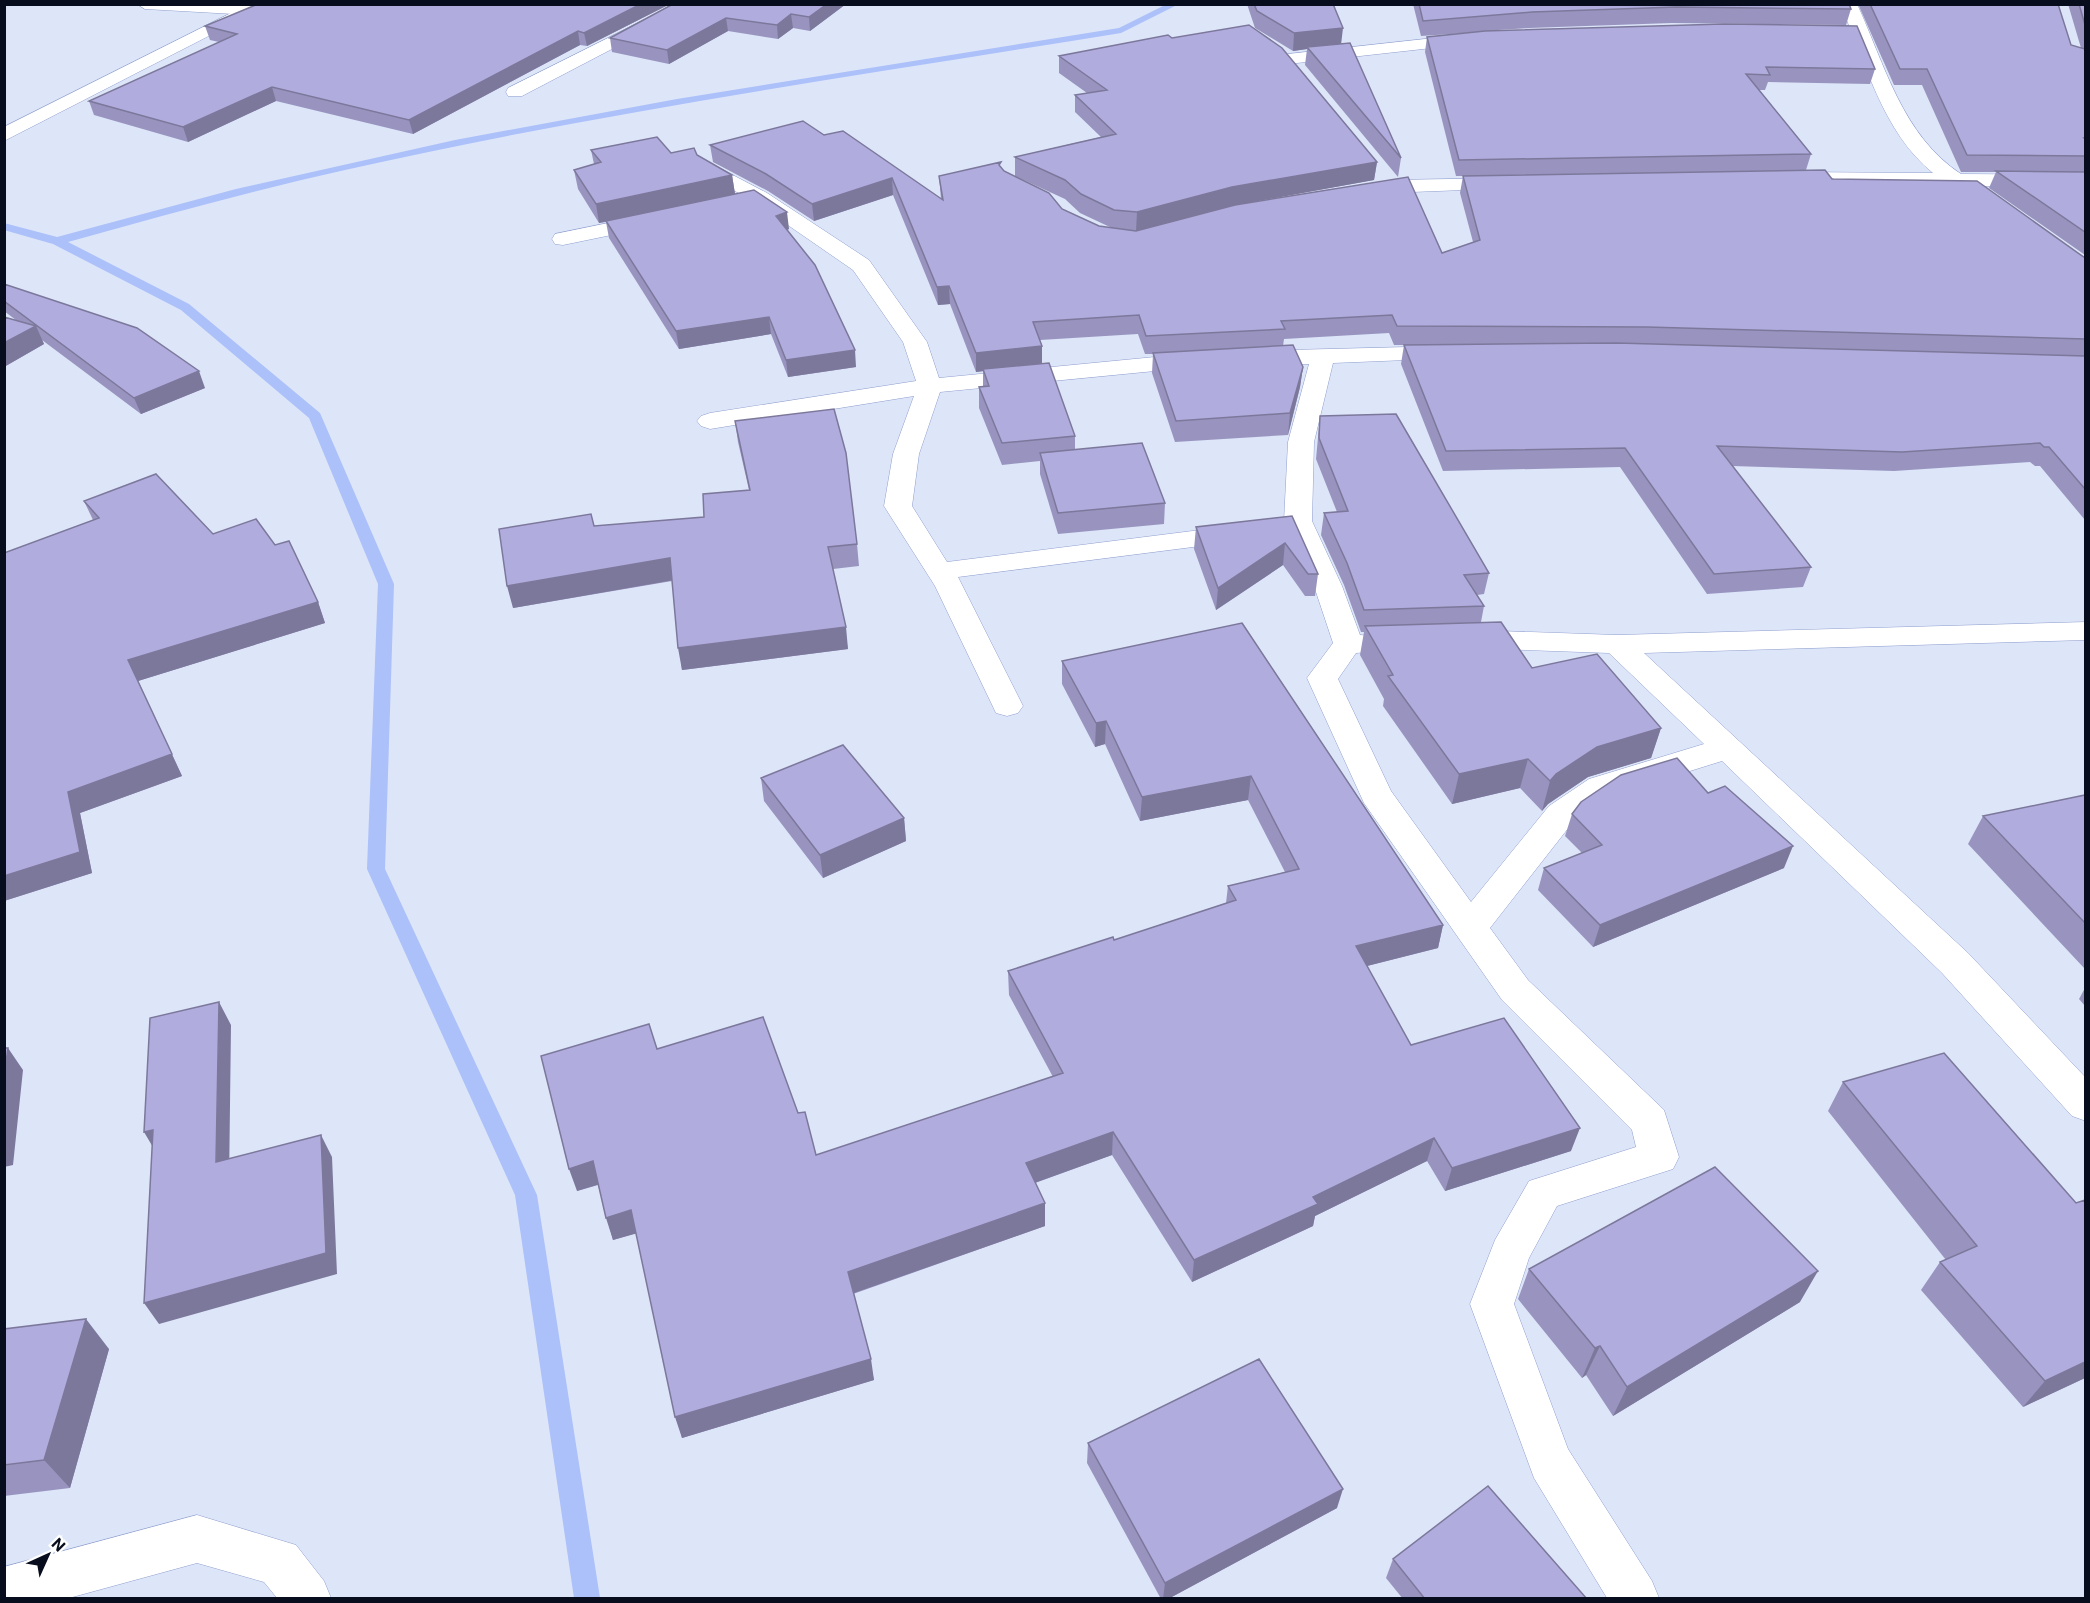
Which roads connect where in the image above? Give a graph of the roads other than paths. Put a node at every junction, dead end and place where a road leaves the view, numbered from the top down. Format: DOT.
graph roads {
  1 [pos="145,4"];
  2 [pos="690,4"];
  3 [pos="1848,4"];
  4 [pos="258,7"];
  5 [pos="1842,32"];
  6 [pos="1863,33"];
  7 [pos="1491,38"];
  8 [pos="1270,46"];
  9 [pos="1288,59"];
  10 [pos="1302,75"];
  11 [pos="515,92"];
  12 [pos="4,135"];
  13 [pos="708,168"];
  14 [pos="1764,178"];
  15 [pos="1955,180"];
  16 [pos="2085,181"];
  17 [pos="1532,183"];
  18 [pos="1347,194"];
  19 [pos="760,197"];
  20 [pos="1991,201"];
  21 [pos="725,205"];
  22 [pos="667,217"];
  23 [pos="563,239"];
  24 [pos="1468,353"];
  25 [pos="1323,355"];
  26 [pos="930,386"];
  27 [pos="710,421"];
  28 [pos="1279,526"];
  29 [pos="940,571"];
  30 [pos="2085,631"];
  31 [pos="1443,641"];
  32 [pos="1396,643"];
  33 [pos="1348,644"];
  34 [pos="1617,644"];
  35 [pos="1007,706"];
  36 [pos="1728,748"];
  37 [pos="1470,927"];
  38 [pos="2085,1105"];
  39 [pos="4,1592"];
  40 [pos="307,1599"];
  41 [pos="1635,1599"];
  1 -- 4 [label="street"];
  2 -- 11 [label="street"];
  3 -- 6 [label="street"];
  4 -- 12 [label="street"];
  5 -- 6 [label="street"];
  6 -- 15 [label="street"];
  7 -- 9 [label="street"];
  8 -- 9 [label="street"];
  9 -- 10 [label="street"];
  13 -- 19 [label="street"];
  14 -- 15 [label="street"];
  15 -- 16 [label="street"];
  15 -- 20 [label="street"];
  17 -- 18 [label="street"];
  19 -- 21 [label="street"];
  19 -- 26 [label="street"];
  22 -- 23 [label="street"];
  24 -- 25 [label="street"];
  25 -- 26 [label="street"];
  25 -- 28 [label="street"];
  26 -- 27 [label="street"];
  26 -- 29 [label="street"];
  28 -- 29 [label="street"];
  28 -- 33 [label="street"];
  29 -- 35 [label="street"];
  30 -- 34 [label="street"];
  31 -- 34 [label="street"];
  32 -- 33 [label="street"];
  33 -- 37 [label="street"];
  34 -- 36 [label="street"];
  36 -- 37 [label="street"];
  36 -- 38 [label="street"];
  37 -- 41 [label="street"];
  39 -- 40 [label="street"];
}
